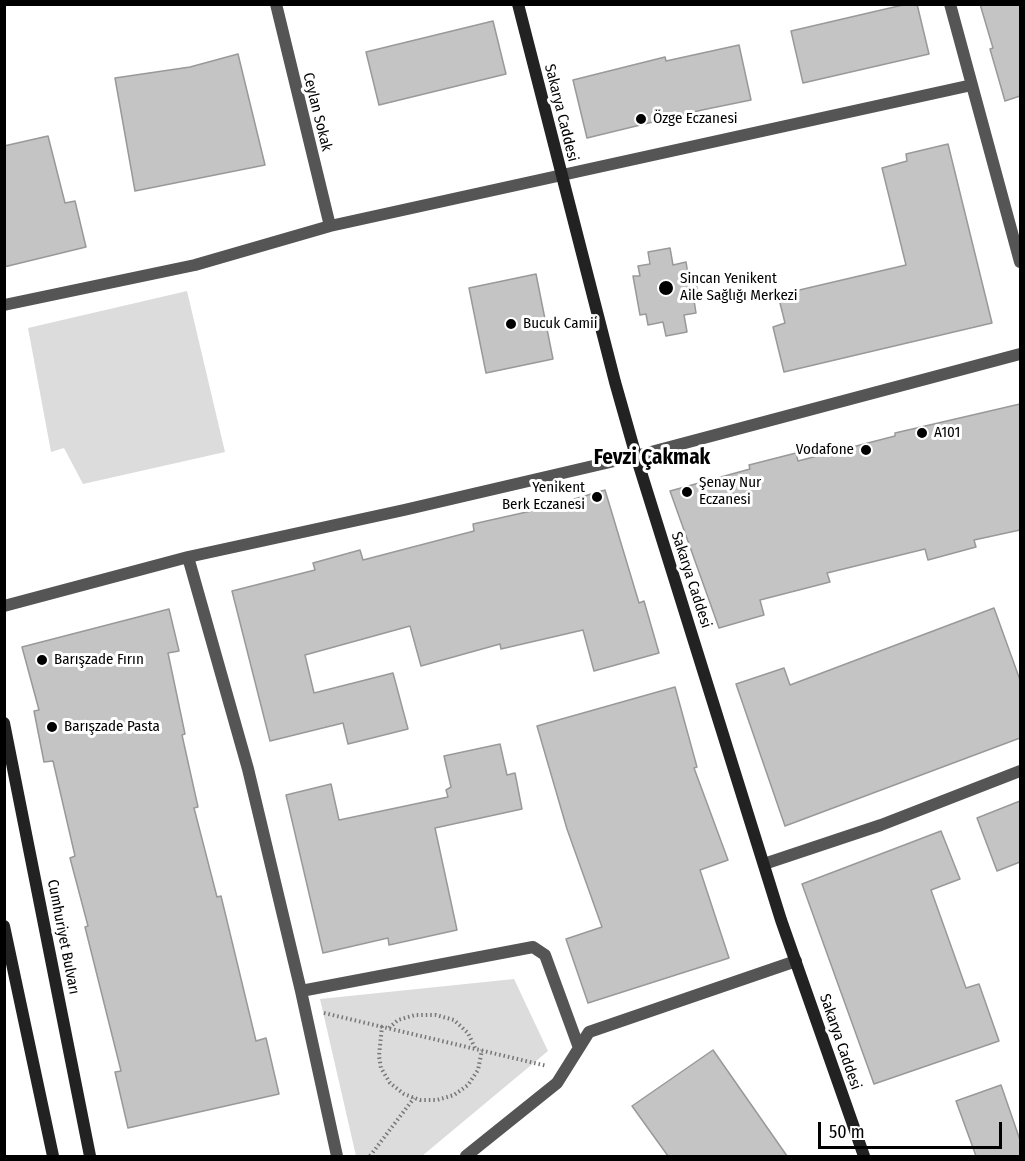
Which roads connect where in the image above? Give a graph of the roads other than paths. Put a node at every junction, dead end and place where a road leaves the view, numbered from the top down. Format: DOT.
graph roads {
  1 [pos="276,4"];
  2 [pos="518,4"];
  3 [pos="950,4"];
  4 [pos="972,85"];
  5 [pos="561,176"];
  6 [pos="330,226"];
  7 [pos="1020,262"];
  8 [pos="4,305"];
  9 [pos="1020,354"];
  10 [pos="636,456"];
  11 [pos="188,557"];
  12 [pos="4,606"];
  13 [pos="4,723"];
  14 [pos="1020,771"];
  15 [pos="764,864"];
  16 [pos="4,926"];
  17 [pos="796,961"];
  18 [pos="301,991"];
  19 [pos="579,1048"];
  20 [pos="53,1156"];
  21 [pos="90,1156"];
  22 [pos="337,1156"];
  23 [pos="466,1156"];
  24 [pos="864,1156"];
  1 -- 6 [label="street, Ceylan Sokak"];
  2 -- 5 [label="street, Sakarya Caddesi"];
  3 -- 4 [label="street"];
  4 -- 5 [label="street"];
  4 -- 7 [label="street"];
  5 -- 6 [label="street"];
  5 -- 10 [label="street, Sakarya Caddesi"];
  6 -- 8 [label="street"];
  9 -- 10 [label="street"];
  10 -- 11 [label="street"];
  10 -- 15 [label="street, Sakarya Caddesi"];
  11 -- 12 [label="street"];
  11 -- 18 [label="street"];
  13 -- 21 [label="street, Cumhuriyet Bulvarı"];
  14 -- 15 [label="street"];
  15 -- 17 [label="street, Sakarya Caddesi"];
  16 -- 20 [label="street"];
  17 -- 19 [label="street"];
  17 -- 24 [label="street, Sakarya Caddesi"];
  18 -- 19 [label="street"];
  18 -- 22 [label="street"];
  19 -- 23 [label="street"];
}
